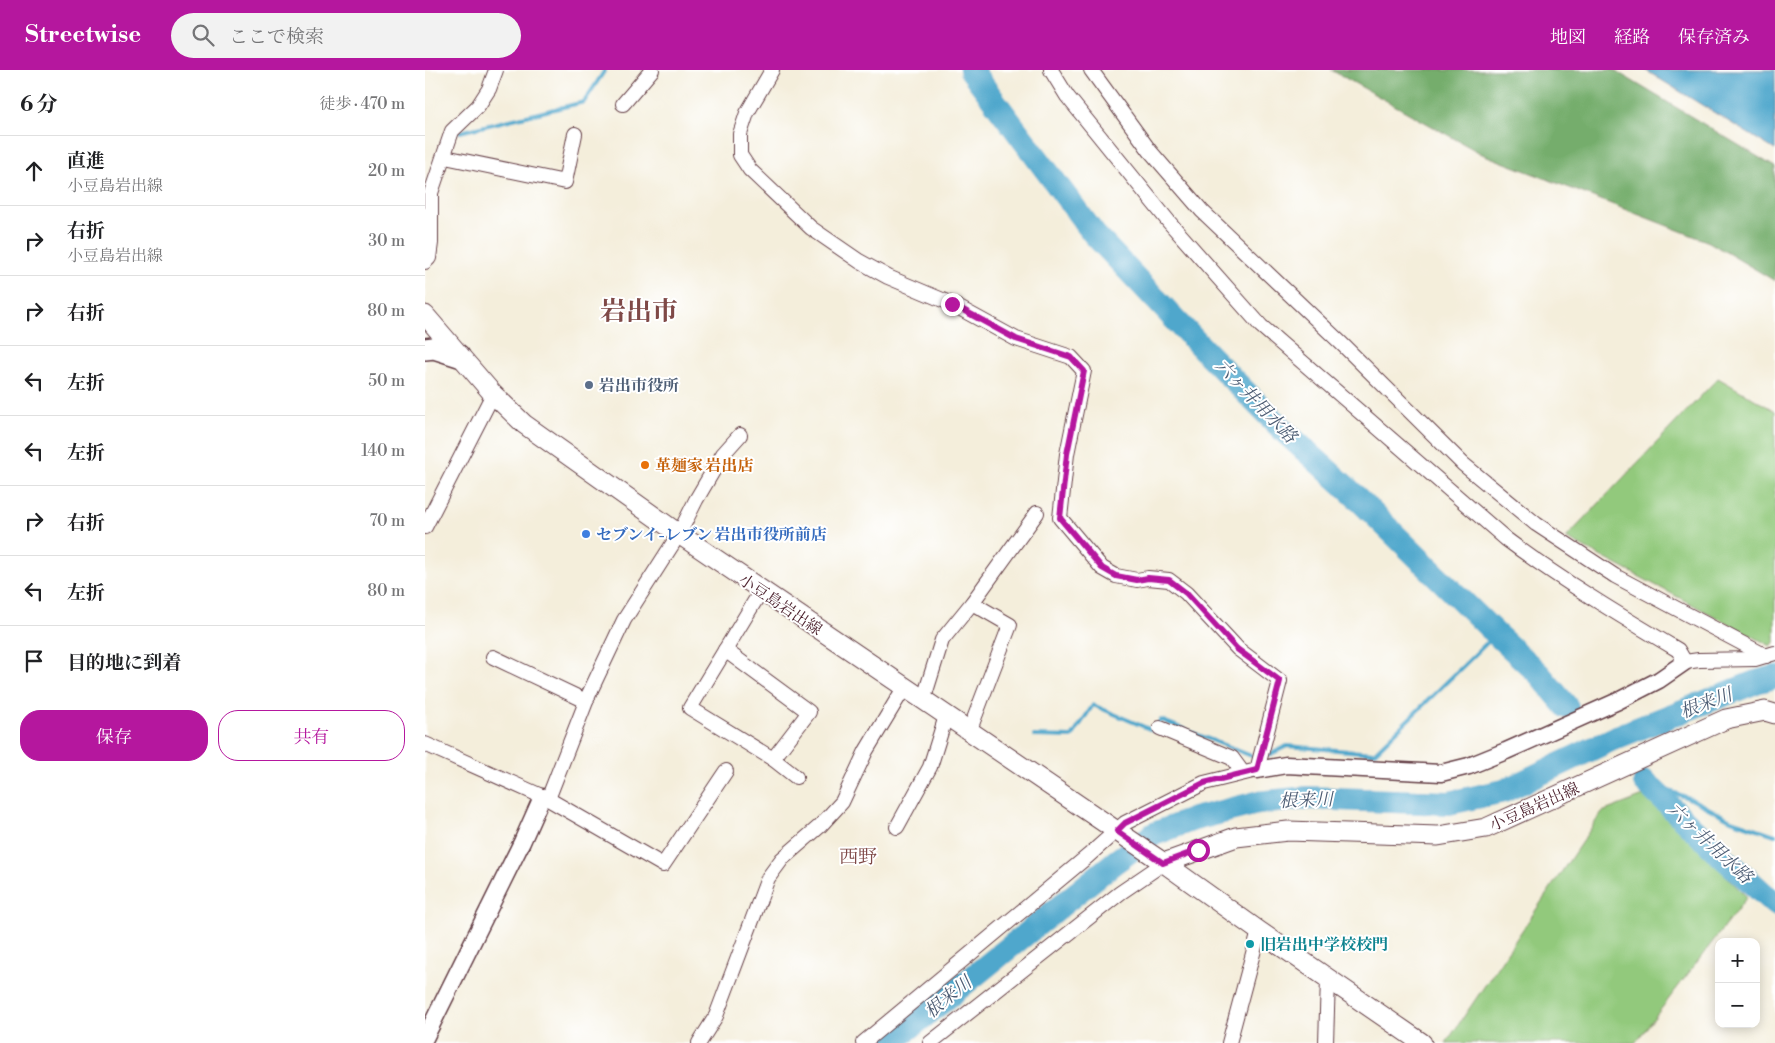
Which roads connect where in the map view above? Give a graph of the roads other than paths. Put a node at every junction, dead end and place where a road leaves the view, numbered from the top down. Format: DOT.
graph roads {
  1 [pos="496,70"];
  2 [pos="652,70"];
  3 [pos="772,70"];
  4 [pos="1051,70"];
  5 [pos="1091,70"];
  6 [pos="623,104"];
  7 [pos="575,134"];
  8 [pos="445,157"];
  9 [pos="425,262"];
  10 [pos="425,315"];
  11 [pos="425,350"];
  12 [pos="459,356"];
  13 [pos="493,394"];
  14 [pos="740,435"];
  15 [pos="1037,513"];
  16 [pos="425,527"];
  17 [pos="679,534"];
  18 [pos="761,591"];
  19 [pos="972,603"];
  20 [pos="725,650"];
  21 [pos="1770,655"];
  22 [pos="493,656"];
  23 [pos="1685,662"];
  24 [pos="903,688"];
  25 [pos="586,701"];
  26 [pos="923,701"];
  27 [pos="1775,714"];
  28 [pos="946,716"];
  29 [pos="1161,728"];
  30 [pos="969,732"];
  31 [pos="425,744"];
  32 [pos="773,759"];
  33 [pos="726,771"];
  34 [pos="1250,771"];
  35 [pos="796,776"];
  36 [pos="545,798"];
  37 [pos="897,827"];
  38 [pos="1120,833"];
  39 [pos="1157,859"];
  40 [pos="1259,931"];
  41 [pos="1329,979"];
  42 [pos="425,1038"];
  43 [pos="699,1043"];
  44 [pos="863,1043"];
  45 [pos="930,1043"];
  46 [pos="1229,1043"];
  47 [pos="1326,1043"];
  48 [pos="1422,1043"];
  1 -- 8 [label="street"];
  2 -- 6 [label="street"];
  3 -- 34 [label="street"];
  4 -- 23 [label="street"];
  5 -- 21 [label="street"];
  7 -- 8 [label="street"];
  8 -- 9 [label="street"];
  10 -- 12 [label="main road, 小豆島岩出線"];
  11 -- 12 [label="main road"];
  12 -- 13 [label="main road, 小豆島岩出線"];
  13 -- 16 [label="street"];
  13 -- 17 [label="main road, 小豆島岩出線"];
  14 -- 17 [label="street"];
  15 -- 19 [label="street"];
  17 -- 18 [label="main road, 小豆島岩出線"];
  17 -- 25 [label="street"];
  18 -- 20 [label="street"];
  18 -- 24 [label="main road, 小豆島岩出線"];
  19 -- 26 [label="street"];
  19 -- 30 [label="street"];
  20 -- 32 [label="street"];
  20 -- 32 [label="street"];
  21 -- 23 [label="street"];
  22 -- 25 [label="street"];
  23 -- 34 [label="street"];
  24 -- 26 [label="main road, 小豆島岩出線"];
  24 -- 43 [label="street"];
  25 -- 36 [label="street"];
  26 -- 28 [label="main road, 小豆島岩出線"];
  27 -- 39 [label="main road, 小豆島岩出線"];
  28 -- 30 [label="main road, 小豆島岩出線"];
  28 -- 37 [label="street"];
  29 -- 34 [label="street"];
  30 -- 38 [label="main road, 小豆島岩出線"];
  31 -- 36 [label="street"];
  32 -- 35 [label="street"];
  33 -- 36 [label="street"];
  34 -- 38 [label="street"];
  36 -- 42 [label="street"];
  38 -- 39 [label="main road, 小豆島岩出線"];
  38 -- 44 [label="street"];
  39 -- 40 [label="main road, 小豆島岩出線"];
  39 -- 45 [label="street"];
  40 -- 41 [label="main road, 小豆島岩出線"];
  40 -- 46 [label="street"];
  41 -- 47 [label="street"];
  41 -- 48 [label="main road, 小豆島岩出線"];
}
